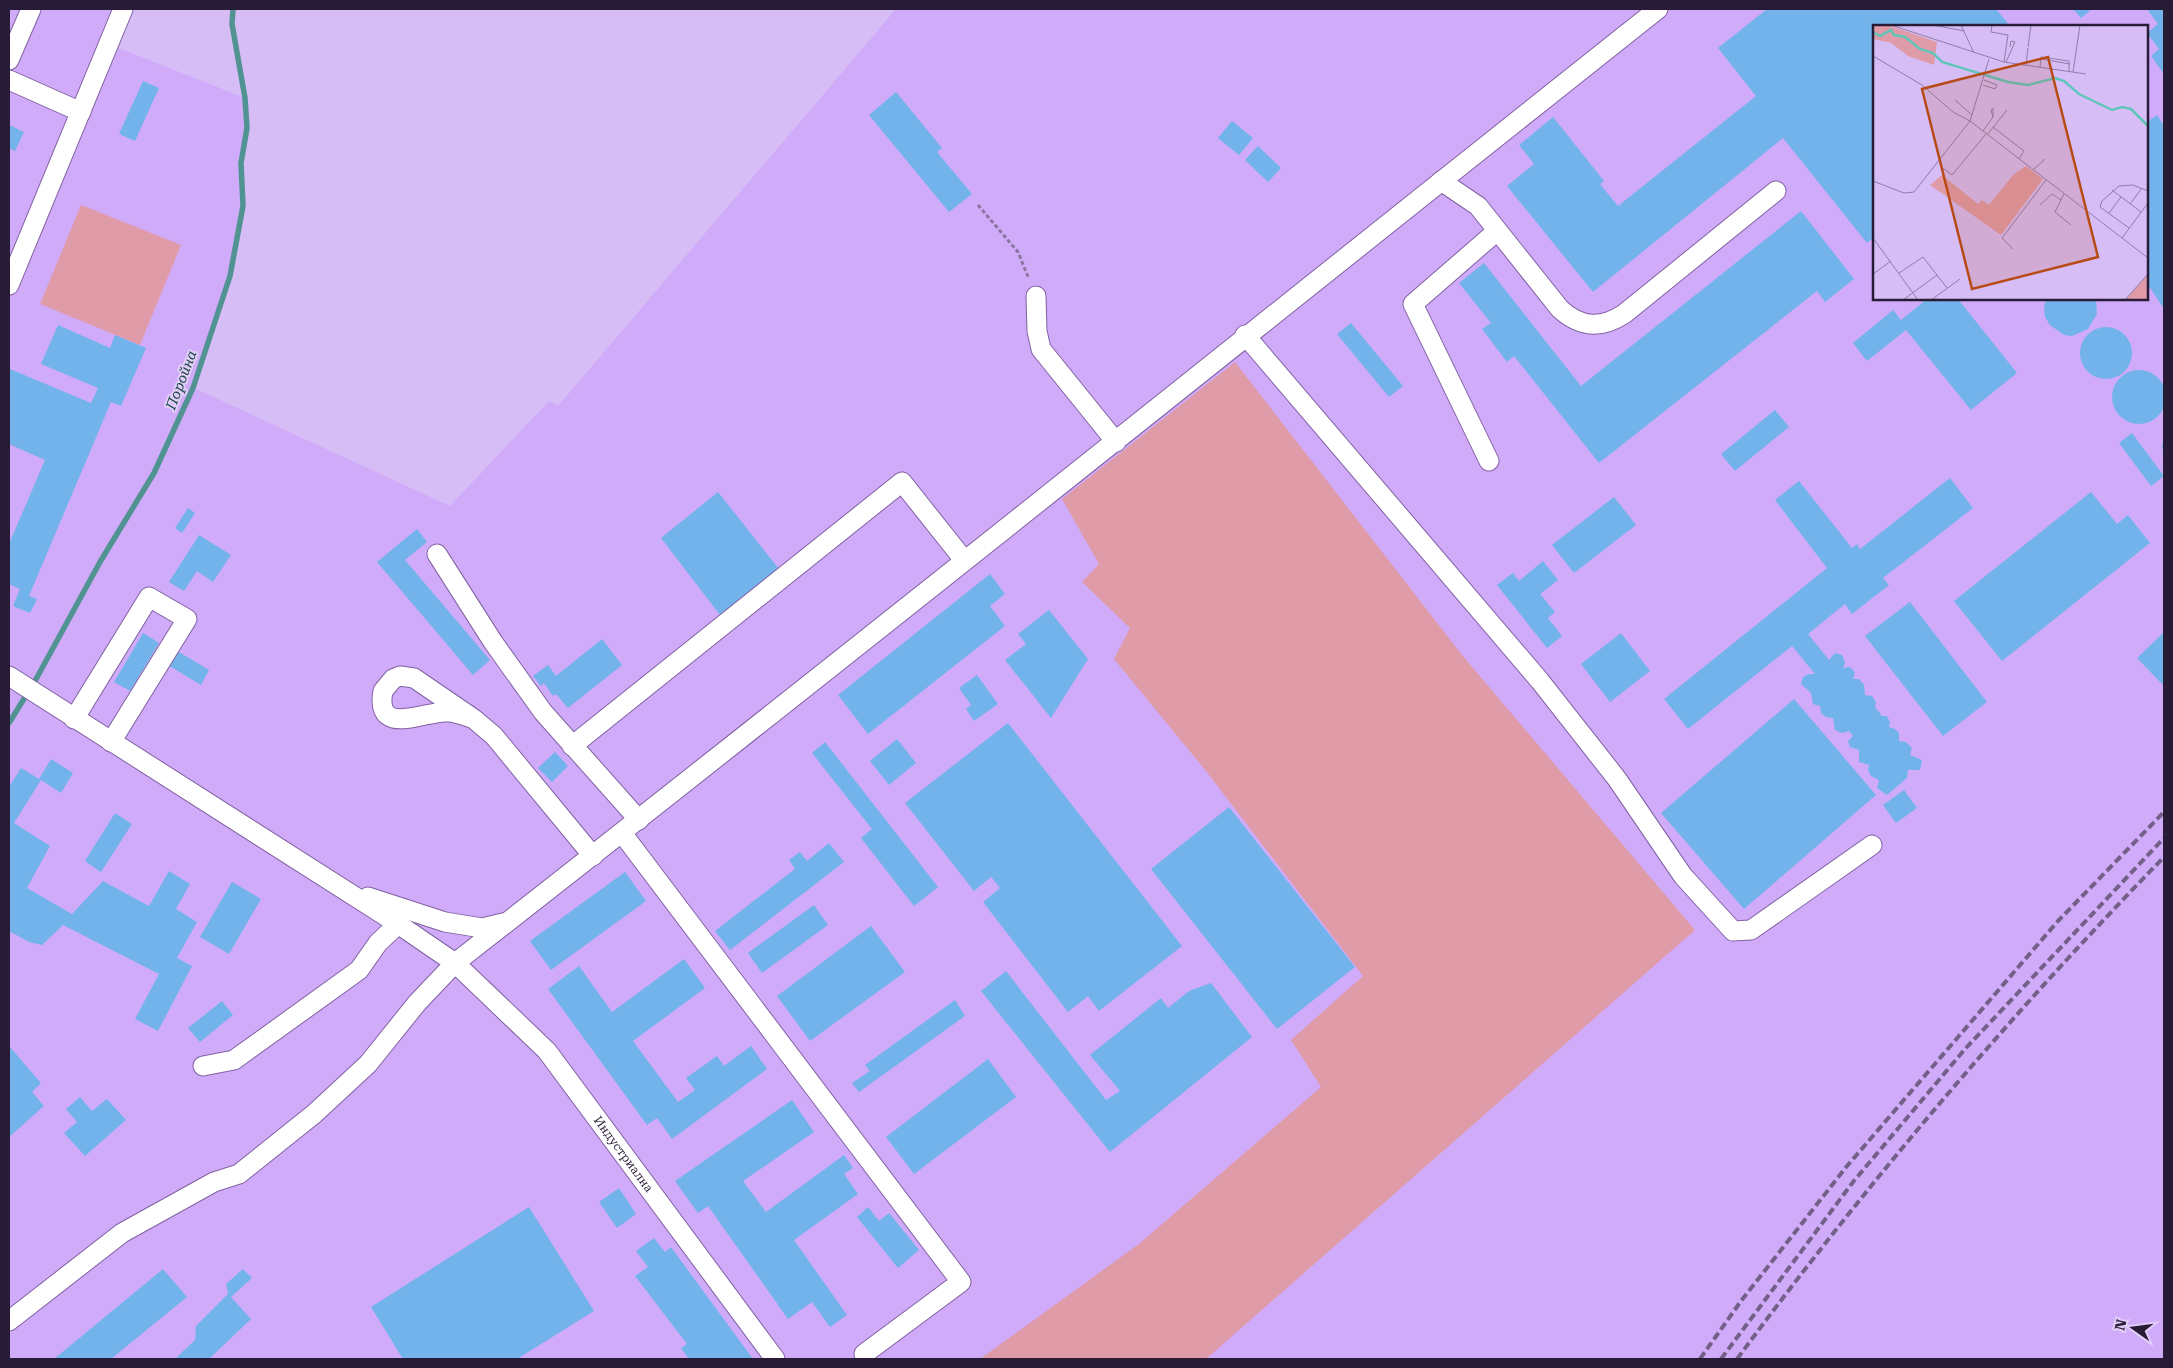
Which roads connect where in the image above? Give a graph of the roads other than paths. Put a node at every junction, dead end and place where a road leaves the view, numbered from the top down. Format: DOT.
graph roads {
  1 [pos="31,9"];
  2 [pos="123,9"];
  3 [pos="1658,9"];
  4 [pos="9,60"];
  5 [pos="9,80"];
  6 [pos="81,112"];
  7 [pos="1441,181"];
  8 [pos="1776,191"];
  9 [pos="1497,231"];
  10 [pos="17,243"];
  11 [pos="9,285"];
  12 [pos="1036,296"];
  13 [pos="1246,335"];
  14 [pos="1116,442"];
  15 [pos="1489,461"];
  16 [pos="437,554"];
  17 [pos="964,560"];
  18 [pos="13,679"];
  19 [pos="474,718"];
  20 [pos="74,719"];
  21 [pos="111,742"];
  22 [pos="572,746"];
  23 [pos="639,820"];
  24 [pos="622,833"];
  25 [pos="1872,845"];
  26 [pos="592,856"];
  27 [pos="343,889"];
  28 [pos="507,923"];
  29 [pos="398,924"];
  30 [pos="455,963"];
  31 [pos="203,1066"];
  32 [pos="9,1321"];
  33 [pos="864,1354"];
  34 [pos="775,1359"];
  1 -- 4 [label="street"];
  2 -- 6 [label="street"];
  3 -- 7 [label="street"];
  5 -- 6 [label="street"];
  6 -- 10 [label="street"];
  7 -- 9 [label="street"];
  7 -- 13 [label="street"];
  8 -- 9 [label="street"];
  9 -- 15 [label="street"];
  10 -- 11 [label="street"];
  12 -- 14 [label="street"];
  13 -- 14 [label="street"];
  13 -- 25 [label="street"];
  14 -- 17 [label="street"];
  16 -- 22 [label="street"];
  17 -- 22 [label="street"];
  17 -- 23 [label="street"];
  18 -- 20 [label="street"];
  19 -- 26 [label="street"];
  20 -- 21 [label="street"];
  20 -- 21 [label="street"];
  21 -- 27 [label="street"];
  22 -- 23 [label="street"];
  23 -- 24 [label="street"];
  24 -- 26 [label="street"];
  24 -- 33 [label="street"];
  26 -- 28 [label="street"];
  27 -- 28 [label="street"];
  27 -- 29 [label="street, Индустриална"];
  28 -- 30 [label="street"];
  29 -- 30 [label="street, Индустриална"];
  29 -- 31 [label="street"];
  30 -- 32 [label="street"];
  30 -- 34 [label="street, Индустриална"];
}
